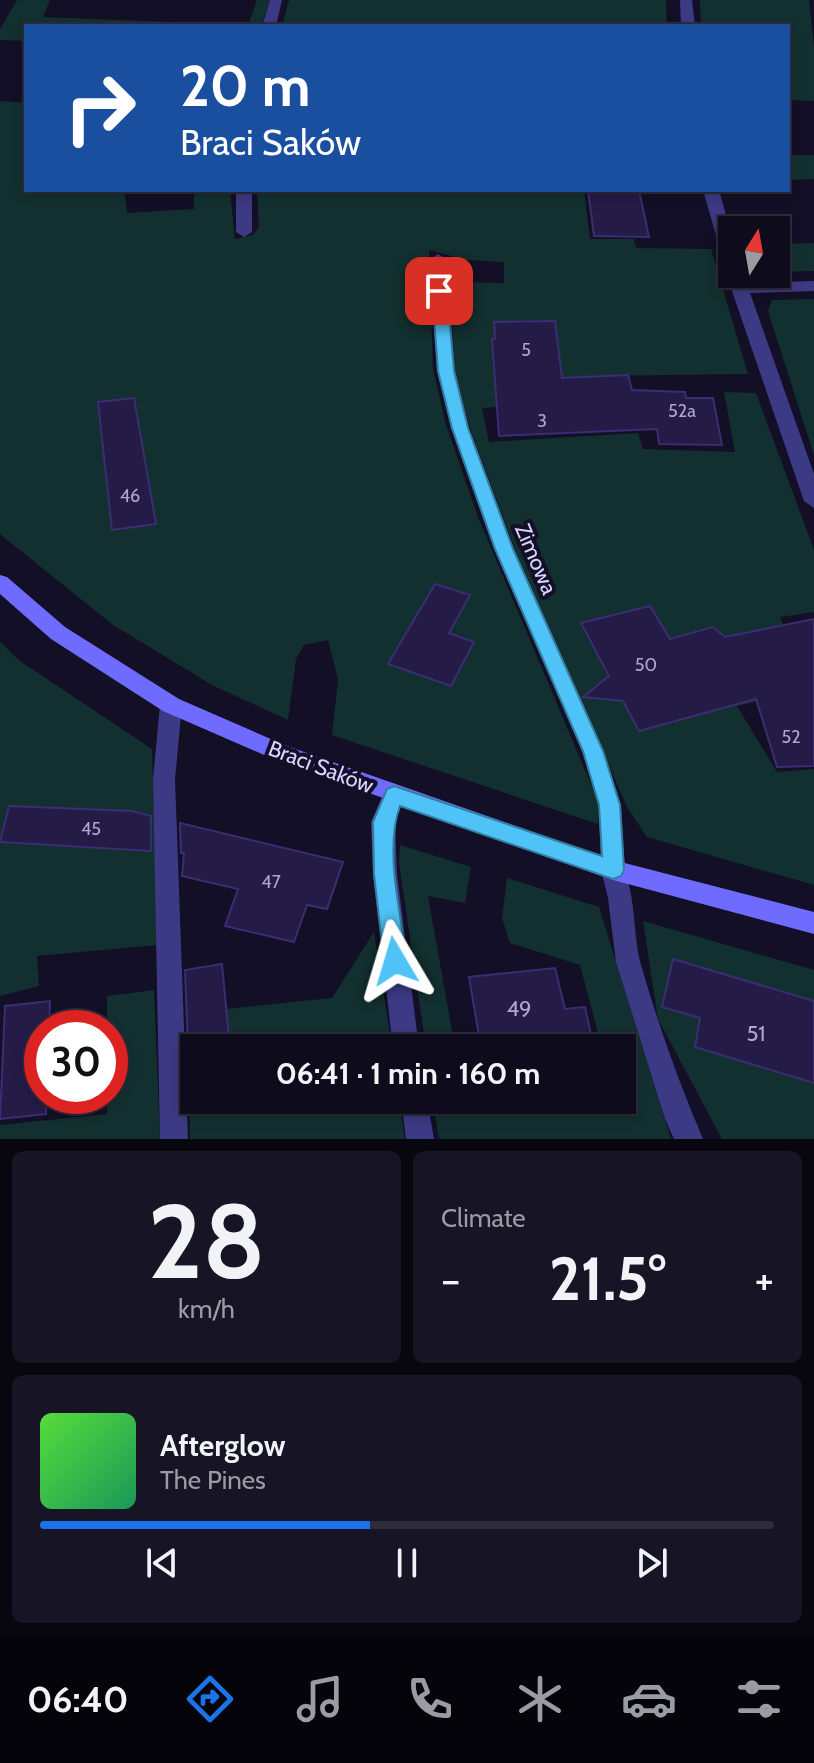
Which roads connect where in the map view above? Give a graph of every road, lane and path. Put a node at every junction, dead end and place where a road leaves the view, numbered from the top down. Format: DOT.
graph roads {
  1 [pos="276,0"];
  2 [pos="686,0"];
  3 [pos="270,24"];
  4 [pos="688,24"];
  5 [pos="244,192"];
  6 [pos="712,192"];
  7 [pos="718,216"];
  8 [pos="244,232"];
  9 [pos="438,259"];
  10 [pos="790,284"];
  11 [pos="814,286"];
  12 [pos="739,288"];
  13 [pos="814,501"];
  14 [pos="0,582"];
  15 [pos="171,705"];
  16 [pos="394,795"];
  17 [pos="613,870"];
  18 [pos="814,923"];
  19 [pos="404,1034"];
  20 [pos="416,1114"];
  21 [pos="174,1139"];
  22 [pos="420,1139"];
  23 [pos="689,1139"];
  1 -- 3 [label="street"];
  2 -- 4 [label="street"];
  5 -- 8 [label="street"];
  6 -- 7 [label="street"];
  9 -- 17 [label="street, Zimowa"];
  10 -- 11 [label="street"];
  12 -- 13 [label="street"];
  14 -- 15 [label="street, Braci Saków"];
  15 -- 16 [label="street, Braci Saków"];
  15 -- 21 [label="street"];
  16 -- 17 [label="street, Braci Saków"];
  16 -- 19 [label="street"];
  17 -- 18 [label="street, Braci Saków"];
  17 -- 23 [label="street, Zimowa"];
  20 -- 22 [label="street"];
}
